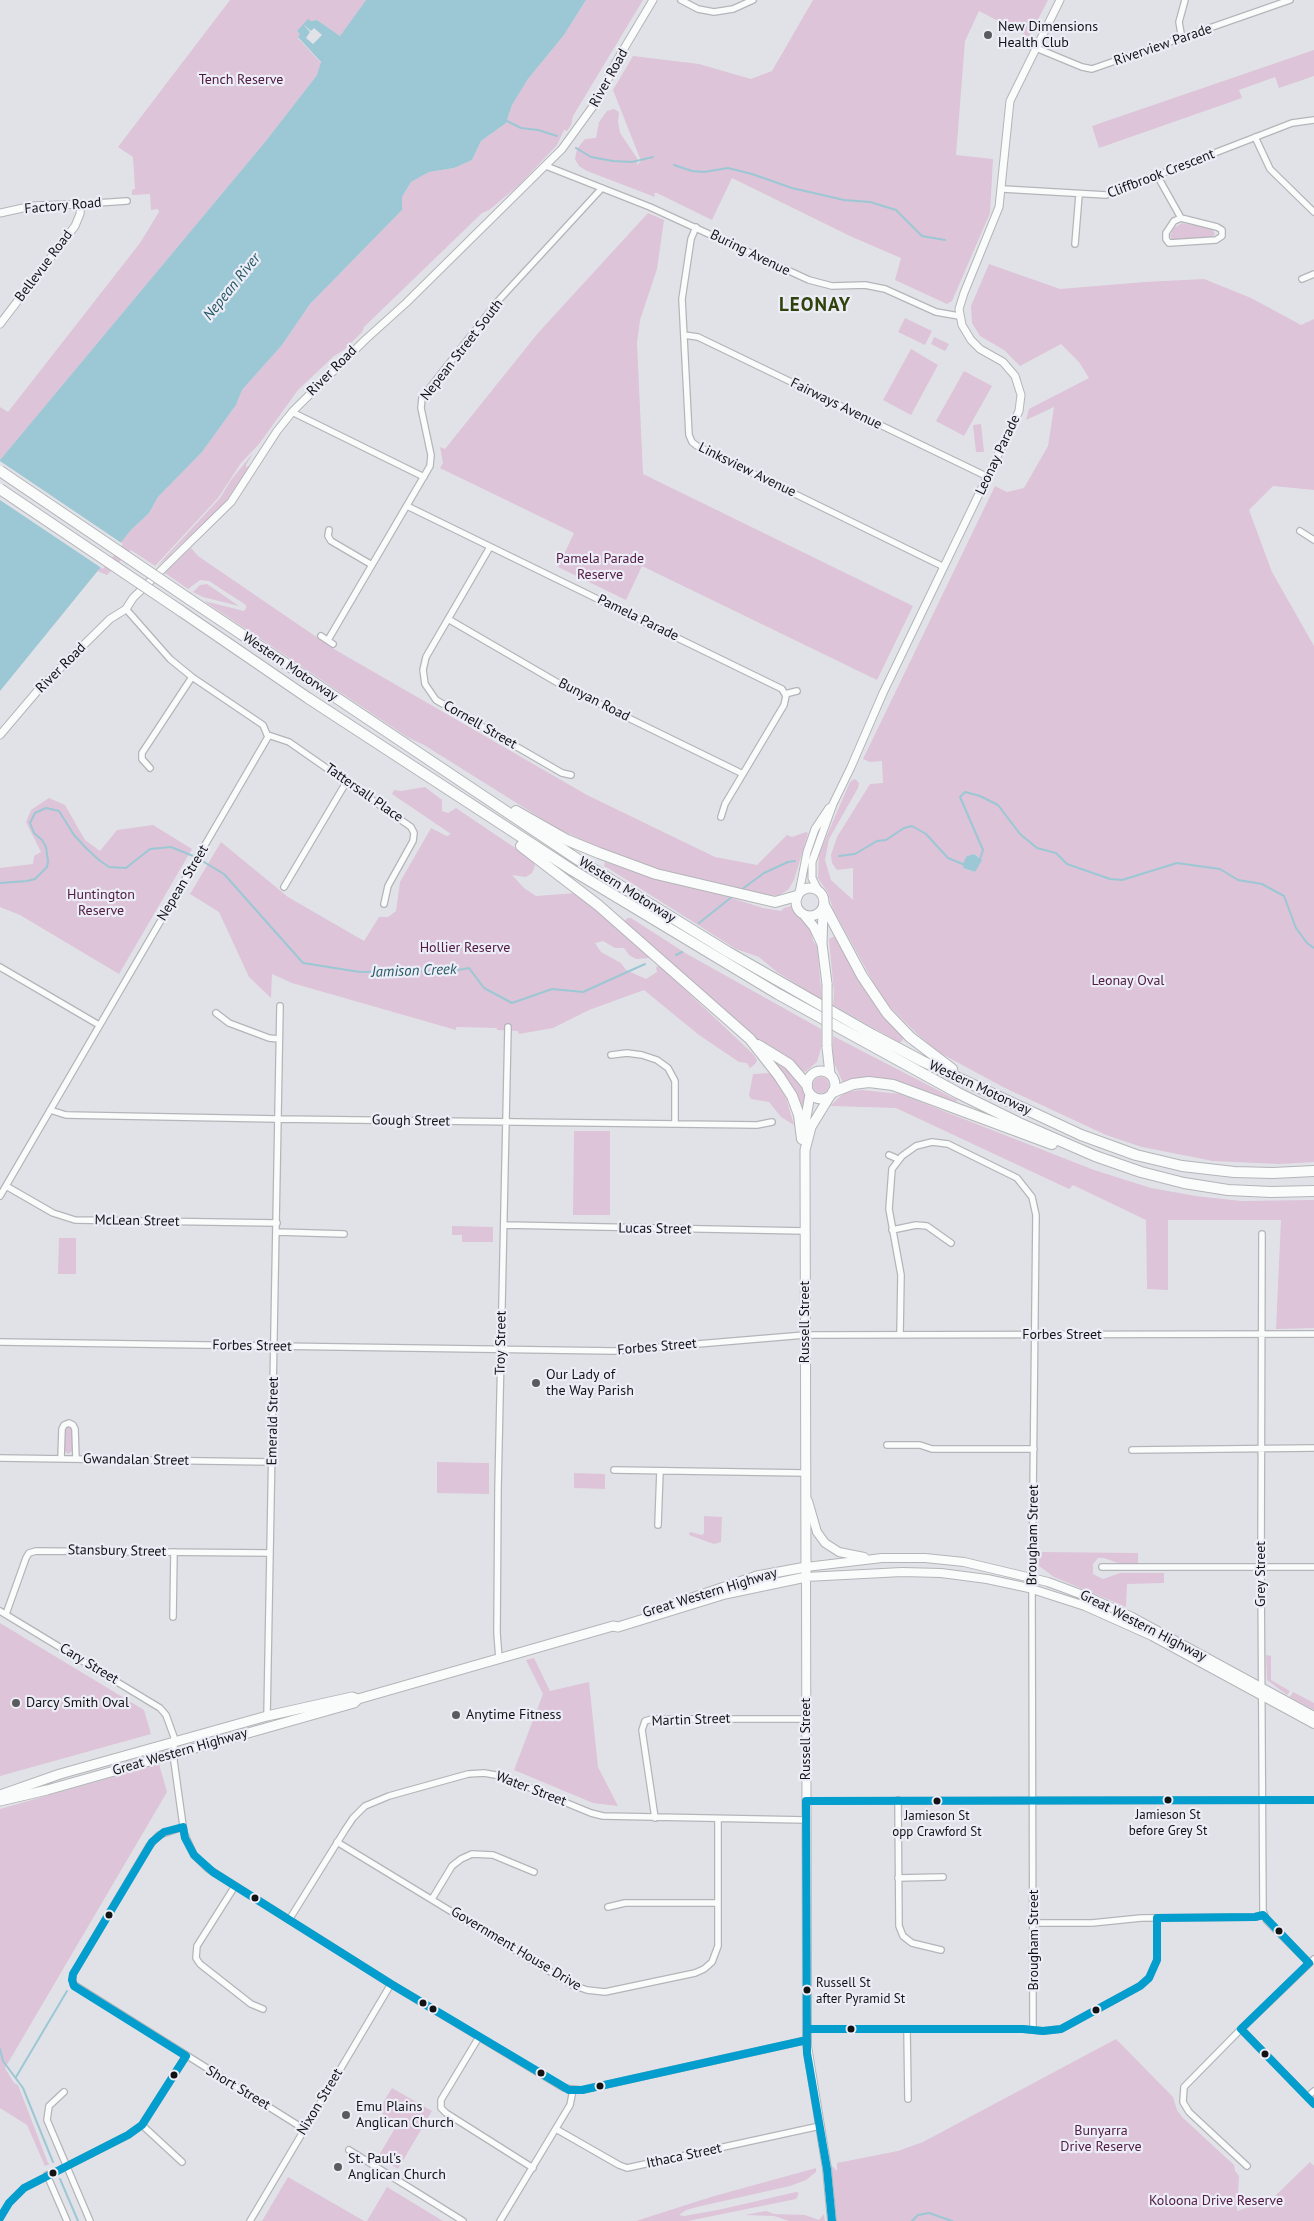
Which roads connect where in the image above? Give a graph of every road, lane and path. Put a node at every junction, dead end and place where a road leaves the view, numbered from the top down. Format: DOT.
graph roads {
  1 [pos="653,0"];
  2 [pos="680,0"];
  3 [pos="753,0"];
  4 [pos="1060,0"];
  5 [pos="1185,0"];
  6 [pos="1290,0"];
  7 [pos="1182,39"];
  8 [pos="1036,48"];
  9 [pos="1314,120"];
  10 [pos="1255,137"];
  11 [pos="546,166"];
  12 [pos="1158,177"];
  13 [pos="602,188"];
  14 [pos="1002,189"];
  15 [pos="1079,195"];
  16 [pos="127,201"];
  17 [pos="81,204"];
  18 [pos="1314,212"];
  19 [pos="0,213"];
  20 [pos="1182,218"];
  21 [pos="696,227"];
  22 [pos="1075,244"];
  23 [pos="1314,274"];
  24 [pos="1302,279"];
  25 [pos="959,316"];
  26 [pos="0,324"];
  27 [pos="684,335"];
  28 [pos="292,412"];
  29 [pos="0,471"];
  30 [pos="424,476"];
  31 [pos="988,477"];
  32 [pos="0,489"];
  33 [pos="406,506"];
  34 [pos="329,530"];
  35 [pos="1300,531"];
  36 [pos="1314,540"];
  37 [pos="490,547"];
  38 [pos="372,565"];
  39 [pos="944,567"];
  40 [pos="126,609"];
  41 [pos="448,619"];
  42 [pos="321,636"];
  43 [pos="192,677"];
  44 [pos="797,691"];
  45 [pos="785,694"];
  46 [pos="0,735"];
  47 [pos="268,735"];
  48 [pos="417,752"];
  49 [pos="408,763"];
  50 [pos="150,768"];
  51 [pos="743,774"];
  52 [pos="571,775"];
  53 [pos="347,781"];
  54 [pos="833,804"];
  55 [pos="721,817"];
  56 [pos="284,887"];
  57 [pos="818,890"];
  58 [pos="798,894"];
  59 [pos="384,904"];
  60 [pos="824,907"];
  61 [pos="805,916"];
  62 [pos="822,944"];
  63 [pos="0,967"];
  64 [pos="280,1006"];
  65 [pos="216,1012"];
  66 [pos="99,1025"];
  67 [pos="508,1027"];
  68 [pos="279,1039"];
  69 [pos="750,1039"];
  70 [pos="827,1047"];
  71 [pos="611,1055"];
  72 [pos="818,1071"];
  73 [pos="830,1074"];
  74 [pos="808,1090"];
  75 [pos="986,1091"];
  76 [pos="832,1094"];
  77 [pos="50,1110"];
  78 [pos="278,1119"];
  79 [pos="506,1122"];
  80 [pos="772,1122"];
  81 [pos="675,1124"];
  82 [pos="802,1139"];
  83 [pos="805,1150"];
  84 [pos="889,1155"];
  85 [pos="898,1159"];
  86 [pos="1314,1171"];
  87 [pos="1184,1183"];
  88 [pos="6,1186"];
  89 [pos="1314,1191"];
  90 [pos="0,1196"];
  91 [pos="277,1223"];
  92 [pos="504,1225"];
  93 [pos="892,1230"];
  94 [pos="805,1231"];
  95 [pos="276,1232"];
  96 [pos="344,1234"];
  97 [pos="1262,1234"];
  98 [pos="951,1243"];
  99 [pos="1261,1334"];
  100 [pos="1314,1334"];
  101 [pos="805,1335"];
  102 [pos="900,1335"];
  103 [pos="1034,1335"];
  104 [pos="0,1342"];
  105 [pos="274,1346"];
  106 [pos="501,1350"];
  107 [pos="887,1445"];
  108 [pos="1261,1448"];
  109 [pos="1314,1448"];
  110 [pos="1034,1449"];
  111 [pos="1132,1450"];
  112 [pos="0,1458"];
  113 [pos="61,1459"];
  114 [pos="76,1459"];
  115 [pos="272,1462"];
  116 [pos="614,1470"];
  117 [pos="660,1471"];
  118 [pos="805,1474"];
  119 [pos="806,1494"];
  120 [pos="658,1525"];
  121 [pos="174,1552"];
  122 [pos="270,1553"];
  123 [pos="872,1559"];
  124 [pos="806,1567"];
  125 [pos="1261,1567"];
  126 [pos="1314,1567"];
  127 [pos="1102,1568"];
  128 [pos="806,1577"];
  129 [pos="1033,1577"];
  130 [pos="1032,1589"];
  131 [pos="0,1611"];
  132 [pos="6,1614"];
  133 [pos="174,1618"];
  134 [pos="613,1626"];
  135 [pos="499,1658"];
  136 [pos="1261,1687"];
  137 [pos="1261,1697"];
  138 [pos="358,1699"];
  139 [pos="267,1716"];
  140 [pos="1314,1716"];
  141 [pos="805,1719"];
  142 [pos="1314,1724"];
  143 [pos="175,1741"];
  144 [pos="174,1754"];
  145 [pos="0,1795"];
  146 [pos="806,1800"];
  147 [pos="898,1800"];
  148 [pos="1034,1800"];
  149 [pos="1262,1800"];
  150 [pos="1314,1800"];
  151 [pos="0,1801"];
  152 [pos="655,1818"];
  153 [pos="718,1819"];
  154 [pos="806,1820"];
  155 [pos="183,1827"];
  156 [pos="337,1842"];
  157 [pos="534,1872"];
  158 [pos="943,1877"];
  159 [pos="898,1878"];
  160 [pos="235,1886"];
  161 [pos="432,1899"];
  162 [pos="718,1903"];
  163 [pos="608,1907"];
  164 [pos="1264,1915"];
  165 [pos="1157,1918"];
  166 [pos="289,1920"];
  167 [pos="1034,1923"];
  168 [pos="941,1950"];
  169 [pos="1314,1958"];
  170 [pos="1309,1963"];
  171 [pos="391,1984"];
  172 [pos="263,2010"];
  173 [pos="806,2028"];
  174 [pos="907,2029"];
  175 [pos="1241,2029"];
  176 [pos="1033,2030"];
  177 [pos="479,2037"];
  178 [pos="807,2040"];
  179 [pos="186,2056"];
  180 [pos="573,2090"];
  181 [pos="1314,2091"];
  182 [pos="64,2092"];
  183 [pos="1307,2097"];
  184 [pos="908,2099"];
  185 [pos="1314,2104"];
  186 [pos="142,2125"];
  187 [pos="820,2126"];
  188 [pos="304,2129"];
  189 [pos="556,2129"];
  190 [pos="349,2150"];
  191 [pos="182,2162"];
  192 [pos="67,2166"];
  193 [pos="1247,2166"];
  194 [pos="533,2168"];
  195 [pos="47,2175"];
  196 [pos="0,2218"];
  197 [pos="67,2221"];
  198 [pos="90,2221"];
  199 [pos="250,2221"];
  200 [pos="463,2221"];
  201 [pos="500,2221"];
  202 [pos="832,2221"];
  1 -- 11 [label="street, River Road"];
  2 -- 3 [label="street"];
  4 -- 8 [label="street"];
  5 -- 7 [label="street"];
  6 -- 7 [label="street, Riverview Parade"];
  7 -- 8 [label="street, Riverview Parade"];
  8 -- 14 [label="street"];
  9 -- 10 [label="street, Cliffbrook Crescent"];
  10 -- 12 [label="street, Cliffbrook Crescent"];
  10 -- 18 [label="street"];
  11 -- 13 [label="street, Buring Avenue"];
  11 -- 28 [label="street, River Road"];
  12 -- 15 [label="street, Cliffbrook Crescent"];
  12 -- 20 [label="street"];
  13 -- 21 [label="street, Buring Avenue"];
  13 -- 30 [label="street, Nepean Street South"];
  14 -- 15 [label="street, Cliffbrook Crescent"];
  14 -- 25 [label="street"];
  15 -- 22 [label="street"];
  16 -- 17 [label="street, Factory Road"];
  17 -- 19 [label="street, Factory Road"];
  17 -- 26 [label="street, Bellevue Road"];
  20 -- 20 [label="street"];
  21 -- 25 [label="street, Buring Avenue"];
  21 -- 27 [label="street, Linksview Avenue"];
  23 -- 24 [label="street"];
  25 -- 31 [label="street, Leonay Parade"];
  27 -- 31 [label="street, Fairways Avenue"];
  27 -- 39 [label="street, Linksview Avenue"];
  28 -- 30 [label="street"];
  28 -- 40 [label="street, River Road"];
  29 -- 48 [label="highway, Western Motorway, bridge"];
  30 -- 33 [label="street, Nepean Street South"];
  31 -- 39 [label="street, Leonay Parade"];
  32 -- 49 [label="highway, Western Motorway, bridge"];
  33 -- 37 [label="street, Pamela Parade"];
  33 -- 38 [label="street, Nepean Street South"];
  34 -- 38 [label="street"];
  35 -- 36 [label="street"];
  37 -- 41 [label="street, Cornell Street"];
  37 -- 45 [label="street, Pamela Parade"];
  38 -- 42 [label="street, Nepean Street South"];
  39 -- 54 [label="street, Leonay Parade"];
  40 -- 43 [label="street"];
  40 -- 46 [label="street, River Road"];
  41 -- 51 [label="street, Bunyan Road"];
  41 -- 52 [label="street, Cornell Street"];
  43 -- 47 [label="street"];
  43 -- 50 [label="street"];
  44 -- 45 [label="street"];
  45 -- 51 [label="street"];
  47 -- 53 [label="street, Tattersall Place"];
  47 -- 66 [label="street, Nepean Street"];
  48 -- 58 [label="highway"];
  48 -- 75 [label="highway, Western Motorway"];
  49 -- 69 [label="highway"];
  49 -- 87 [label="highway, Western Motorway"];
  51 -- 55 [label="street"];
  53 -- 56 [label="street"];
  53 -- 59 [label="street, Tattersall Place"];
  54 -- 57 [label="street, Leonay Parade"];
  54 -- 58 [label="street, Leonay Parade"];
  57 -- 58 [label="highway"];
  57 -- 60 [label="highway"];
  58 -- 61 [label="highway"];
  60 -- 61 [label="highway"];
  60 -- 62 [label="highway"];
  60 -- 75 [label="highway"];
  61 -- 62 [label="highway"];
  62 -- 70 [label="highway, bridge"];
  63 -- 66 [label="street"];
  64 -- 68 [label="street, Emerald Street"];
  65 -- 68 [label="street"];
  66 -- 77 [label="street, Nepean Street"];
  67 -- 79 [label="street, Troy Street"];
  68 -- 78 [label="street, Emerald Street"];
  69 -- 74 [label="highway"];
  69 -- 82 [label="highway"];
  70 -- 72 [label="highway"];
  70 -- 73 [label="highway"];
  71 -- 81 [label="street"];
  72 -- 73 [label="highway"];
  72 -- 74 [label="highway"];
  73 -- 76 [label="highway"];
  74 -- 76 [label="highway"];
  74 -- 82 [label="highway, Russell Street"];
  75 -- 86 [label="highway, Western Motorway"];
  76 -- 83 [label="highway, Russell Street"];
  76 -- 87 [label="highway"];
  77 -- 78 [label="street, Gough Street"];
  77 -- 88 [label="street, Nepean Street"];
  78 -- 79 [label="street, Gough Street"];
  78 -- 91 [label="street, Emerald Street"];
  79 -- 81 [label="street, Gough Street"];
  79 -- 92 [label="street, Troy Street"];
  80 -- 81 [label="street, Gough Street"];
  82 -- 83 [label="highway, Russell Street"];
  83 -- 94 [label="highway, Russell Street"];
  84 -- 85 [label="street"];
  85 -- 93 [label="street"];
  85 -- 103 [label="street, Brougham Street"];
  87 -- 89 [label="highway, Western Motorway"];
  88 -- 90 [label="street, Nepean Street"];
  88 -- 91 [label="street, McLean Street"];
  91 -- 95 [label="street, Emerald Street"];
  92 -- 94 [label="street, Lucas Street"];
  92 -- 106 [label="street, Troy Street"];
  93 -- 98 [label="street"];
  93 -- 102 [label="street"];
  94 -- 101 [label="highway, Russell Street"];
  95 -- 96 [label="street"];
  95 -- 105 [label="street, Emerald Street"];
  97 -- 99 [label="street, Grey Street"];
  99 -- 100 [label="street, Forbes Street"];
  99 -- 103 [label="street, Forbes Street"];
  99 -- 108 [label="street, Grey Street"];
  101 -- 102 [label="street, Forbes Street"];
  101 -- 106 [label="street, Forbes Street"];
  101 -- 118 [label="highway, Russell Street"];
  102 -- 103 [label="street, Forbes Street"];
  103 -- 110 [label="street, Brougham Street"];
  104 -- 105 [label="street, Forbes Street"];
  105 -- 106 [label="street, Forbes Street"];
  105 -- 115 [label="street, Emerald Street"];
  106 -- 135 [label="street, Troy Street"];
  107 -- 110 [label="street"];
  108 -- 109 [label="street"];
  108 -- 111 [label="street"];
  108 -- 125 [label="street, Grey Street"];
  110 -- 129 [label="street, Brougham Street"];
  112 -- 113 [label="street, Gwandalan Street"];
  113 -- 114 [label="street, Gwandalan Street"];
  113 -- 114 [label="street"];
  114 -- 115 [label="street, Gwandalan Street"];
  115 -- 122 [label="street, Emerald Street"];
  116 -- 117 [label="street"];
  117 -- 118 [label="street"];
  117 -- 120 [label="street"];
  118 -- 119 [label="highway, Russell Street"];
  119 -- 123 [label="main road, Russell Street"];
  119 -- 124 [label="highway, Russell Street"];
  121 -- 122 [label="street, Stansbury Street"];
  121 -- 132 [label="street, Stansbury Street"];
  121 -- 133 [label="street"];
  122 -- 139 [label="street, Emerald Street"];
  123 -- 124 [label="main road, Great Western Highway"];
  123 -- 129 [label="main road, Great Western Highway"];
  124 -- 128 [label="highway, Russell Street"];
  124 -- 134 [label="highway, Great Western Highway"];
  125 -- 126 [label="street"];
  125 -- 127 [label="street"];
  125 -- 136 [label="street, Grey Street"];
  128 -- 130 [label="main road, Great Western Highway"];
  128 -- 134 [label="highway, Great Western Highway"];
  128 -- 141 [label="main road, Russell Street"];
  129 -- 130 [label="street, Brougham Street"];
  129 -- 136 [label="main road, Great Western Highway"];
  130 -- 137 [label="main road, Great Western Highway"];
  130 -- 148 [label="street, Brougham Street"];
  131 -- 132 [label="street, Cary Street"];
  132 -- 143 [label="street, Cary Street"];
  134 -- 135 [label="highway, Great Western Highway"];
  135 -- 138 [label="highway, Great Western Highway"];
  136 -- 137 [label="street, Grey Street"];
  136 -- 140 [label="main road, Great Western Highway"];
  137 -- 142 [label="main road, Great Western Highway"];
  137 -- 149 [label="street, Grey Street"];
  138 -- 139 [label="highway, Great Western Highway"];
  138 -- 144 [label="highway, Great Western Highway"];
  139 -- 143 [label="highway, Great Western Highway"];
  141 -- 146 [label="main road, Russell Street"];
  141 -- 152 [label="street, Martin Street"];
  143 -- 144 [label="street, Cary Street"];
  143 -- 145 [label="highway, Great Western Highway"];
  144 -- 151 [label="highway, Great Western Highway"];
  144 -- 155 [label="street, Cary Street"];
  146 -- 147 [label="street"];
  146 -- 154 [label="main road, Russell Street"];
  147 -- 148 [label="street"];
  147 -- 159 [label="street"];
  148 -- 149 [label="street"];
  148 -- 167 [label="street, Brougham Street"];
  149 -- 150 [label="street"];
  149 -- 164 [label="street, Grey Street"];
  152 -- 153 [label="street, Water Street"];
  152 -- 156 [label="street, Water Street"];
  153 -- 154 [label="street, Water Street"];
  153 -- 162 [label="street, Government House Drive"];
  154 -- 173 [label="main road, Russell Street"];
  155 -- 160 [label="street, Cary Street"];
  155 -- 179 [label="street, Short Street"];
  156 -- 161 [label="street, Government House Drive"];
  156 -- 166 [label="street, Water Street"];
  157 -- 161 [label="street"];
  158 -- 159 [label="street"];
  159 -- 168 [label="street"];
  160 -- 166 [label="street, Cary Street"];
  160 -- 172 [label="street"];
  161 -- 162 [label="street, Government House Drive"];
  162 -- 163 [label="street"];
  164 -- 165 [label="street"];
  164 -- 170 [label="street"];
  165 -- 167 [label="street"];
  165 -- 176 [label="street"];
  166 -- 171 [label="street, Cary Street"];
  167 -- 176 [label="street, Brougham Street"];
  169 -- 170 [label="street"];
  170 -- 175 [label="street"];
  171 -- 177 [label="street, Cary Street"];
  171 -- 188 [label="street, Nixon Street"];
  173 -- 174 [label="street"];
  173 -- 178 [label="main road, Russell Street"];
  174 -- 176 [label="street"];
  174 -- 184 [label="street"];
  175 -- 183 [label="street"];
  175 -- 193 [label="street"];
  177 -- 180 [label="street, Cary Street"];
  177 -- 194 [label="street"];
  178 -- 180 [label="street"];
  178 -- 187 [label="main road, Russell Street"];
  179 -- 186 [label="street"];
  179 -- 188 [label="street, Short Street"];
  180 -- 189 [label="street"];
  181 -- 183 [label="street"];
  182 -- 192 [label="street"];
  183 -- 185 [label="street"];
  186 -- 191 [label="street"];
  186 -- 192 [label="street"];
  187 -- 189 [label="street, Ithaca Street"];
  187 -- 202 [label="main road, Russell Street"];
  188 -- 199 [label="street, Nixon Street"];
  189 -- 194 [label="street"];
  190 -- 200 [label="street"];
  192 -- 195 [label="street"];
  192 -- 198 [label="street"];
  194 -- 201 [label="street"];
  195 -- 196 [label="street"];
  195 -- 197 [label="street"];
}
